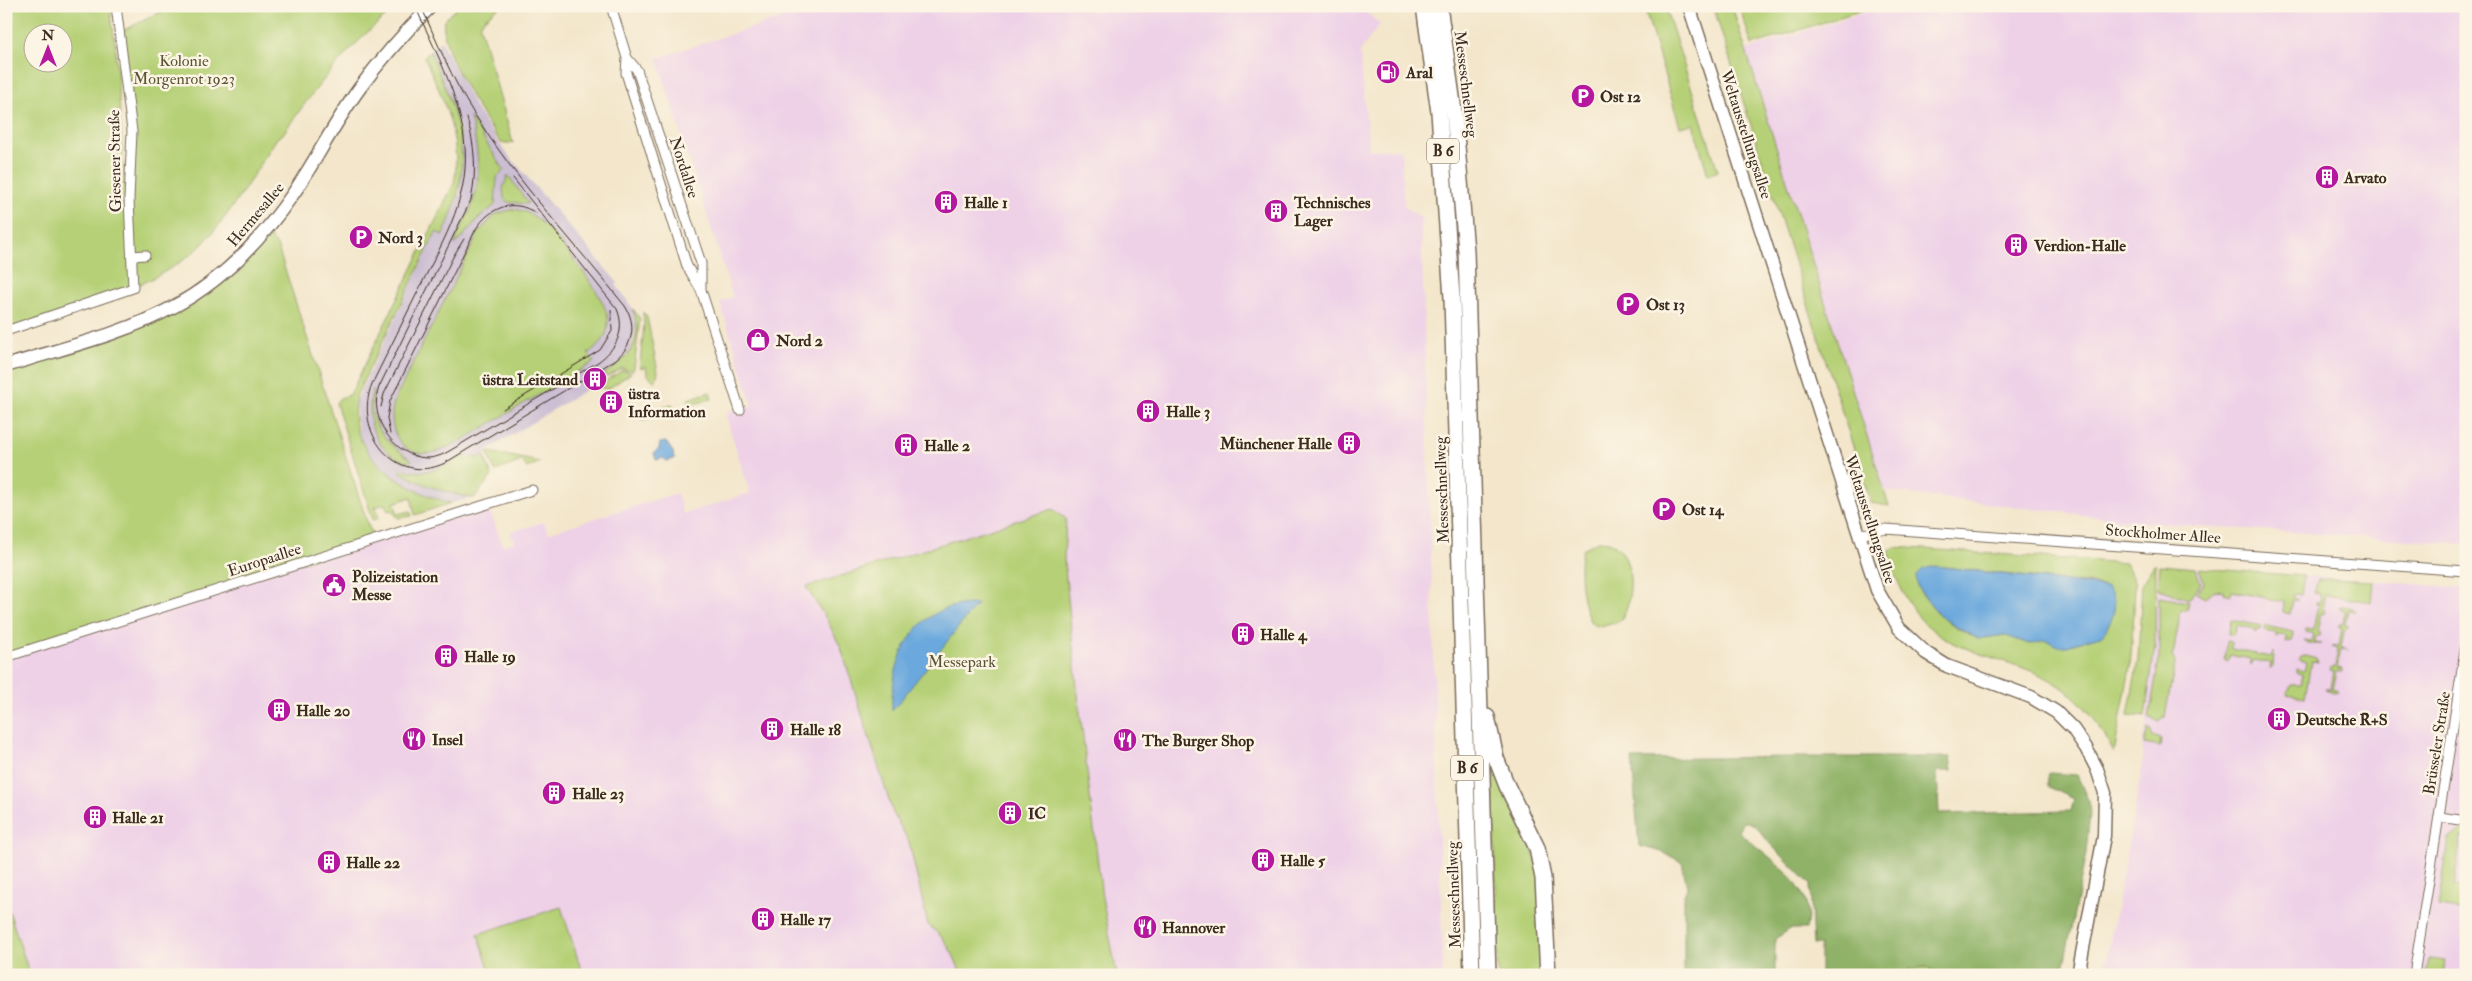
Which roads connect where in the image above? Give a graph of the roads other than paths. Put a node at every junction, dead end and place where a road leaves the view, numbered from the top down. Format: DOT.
graph roads {
  1 [pos="116,6"];
  2 [pos="431,6"];
  3 [pos="611,6"];
  4 [pos="1424,6"];
  5 [pos="1439,6"];
  6 [pos="1689,6"];
  7 [pos="627,58"];
  8 [pos="145,255"];
  9 [pos="132,256"];
  10 [pos="701,290"];
  11 [pos="6,331"];
  12 [pos="6,366"];
  13 [pos="740,410"];
  14 [pos="532,490"];
  15 [pos="1859,535"];
  16 [pos="2466,571"];
  17 [pos="2466,644"];
  18 [pos="6,657"];
  19 [pos="1479,676"];
  20 [pos="2440,817"];
  21 [pos="2466,821"];
  22 [pos="1472,975"];
  23 [pos="1488,975"];
  24 [pos="1548,975"];
  25 [pos="2078,975"];
  26 [pos="2414,975"];
  1 -- 9 [label="street, Giesener Straße"];
  2 -- 12 [label="main road, Hermesallee"];
  3 -- 7 [label="street, Nordallee"];
  4 -- 22 [label="highway, Messeschnellweg / B 6"];
  5 -- 19 [label="highway, Messeschnellweg / B 6"];
  6 -- 15 [label="main road, Weltausstellungsallee"];
  7 -- 10 [label="street, Nordallee"];
  7 -- 10 [label="street, Nordallee"];
  8 -- 9 [label="street"];
  9 -- 11 [label="street, Giesener Straße"];
  10 -- 13 [label="street, Nordallee"];
  14 -- 18 [label="street, Europaallee"];
  15 -- 16 [label="street, Stockholmer Allee"];
  15 -- 25 [label="main road, Weltausstellungsallee"];
  17 -- 20 [label="street, Brüsseler Straße"];
  19 -- 23 [label="highway, Messeschnellweg / B 6"];
  19 -- 24 [label="highway"];
  20 -- 21 [label="street, Brüsseler Straße"];
  20 -- 26 [label="street, Brüsseler Straße"];
}
